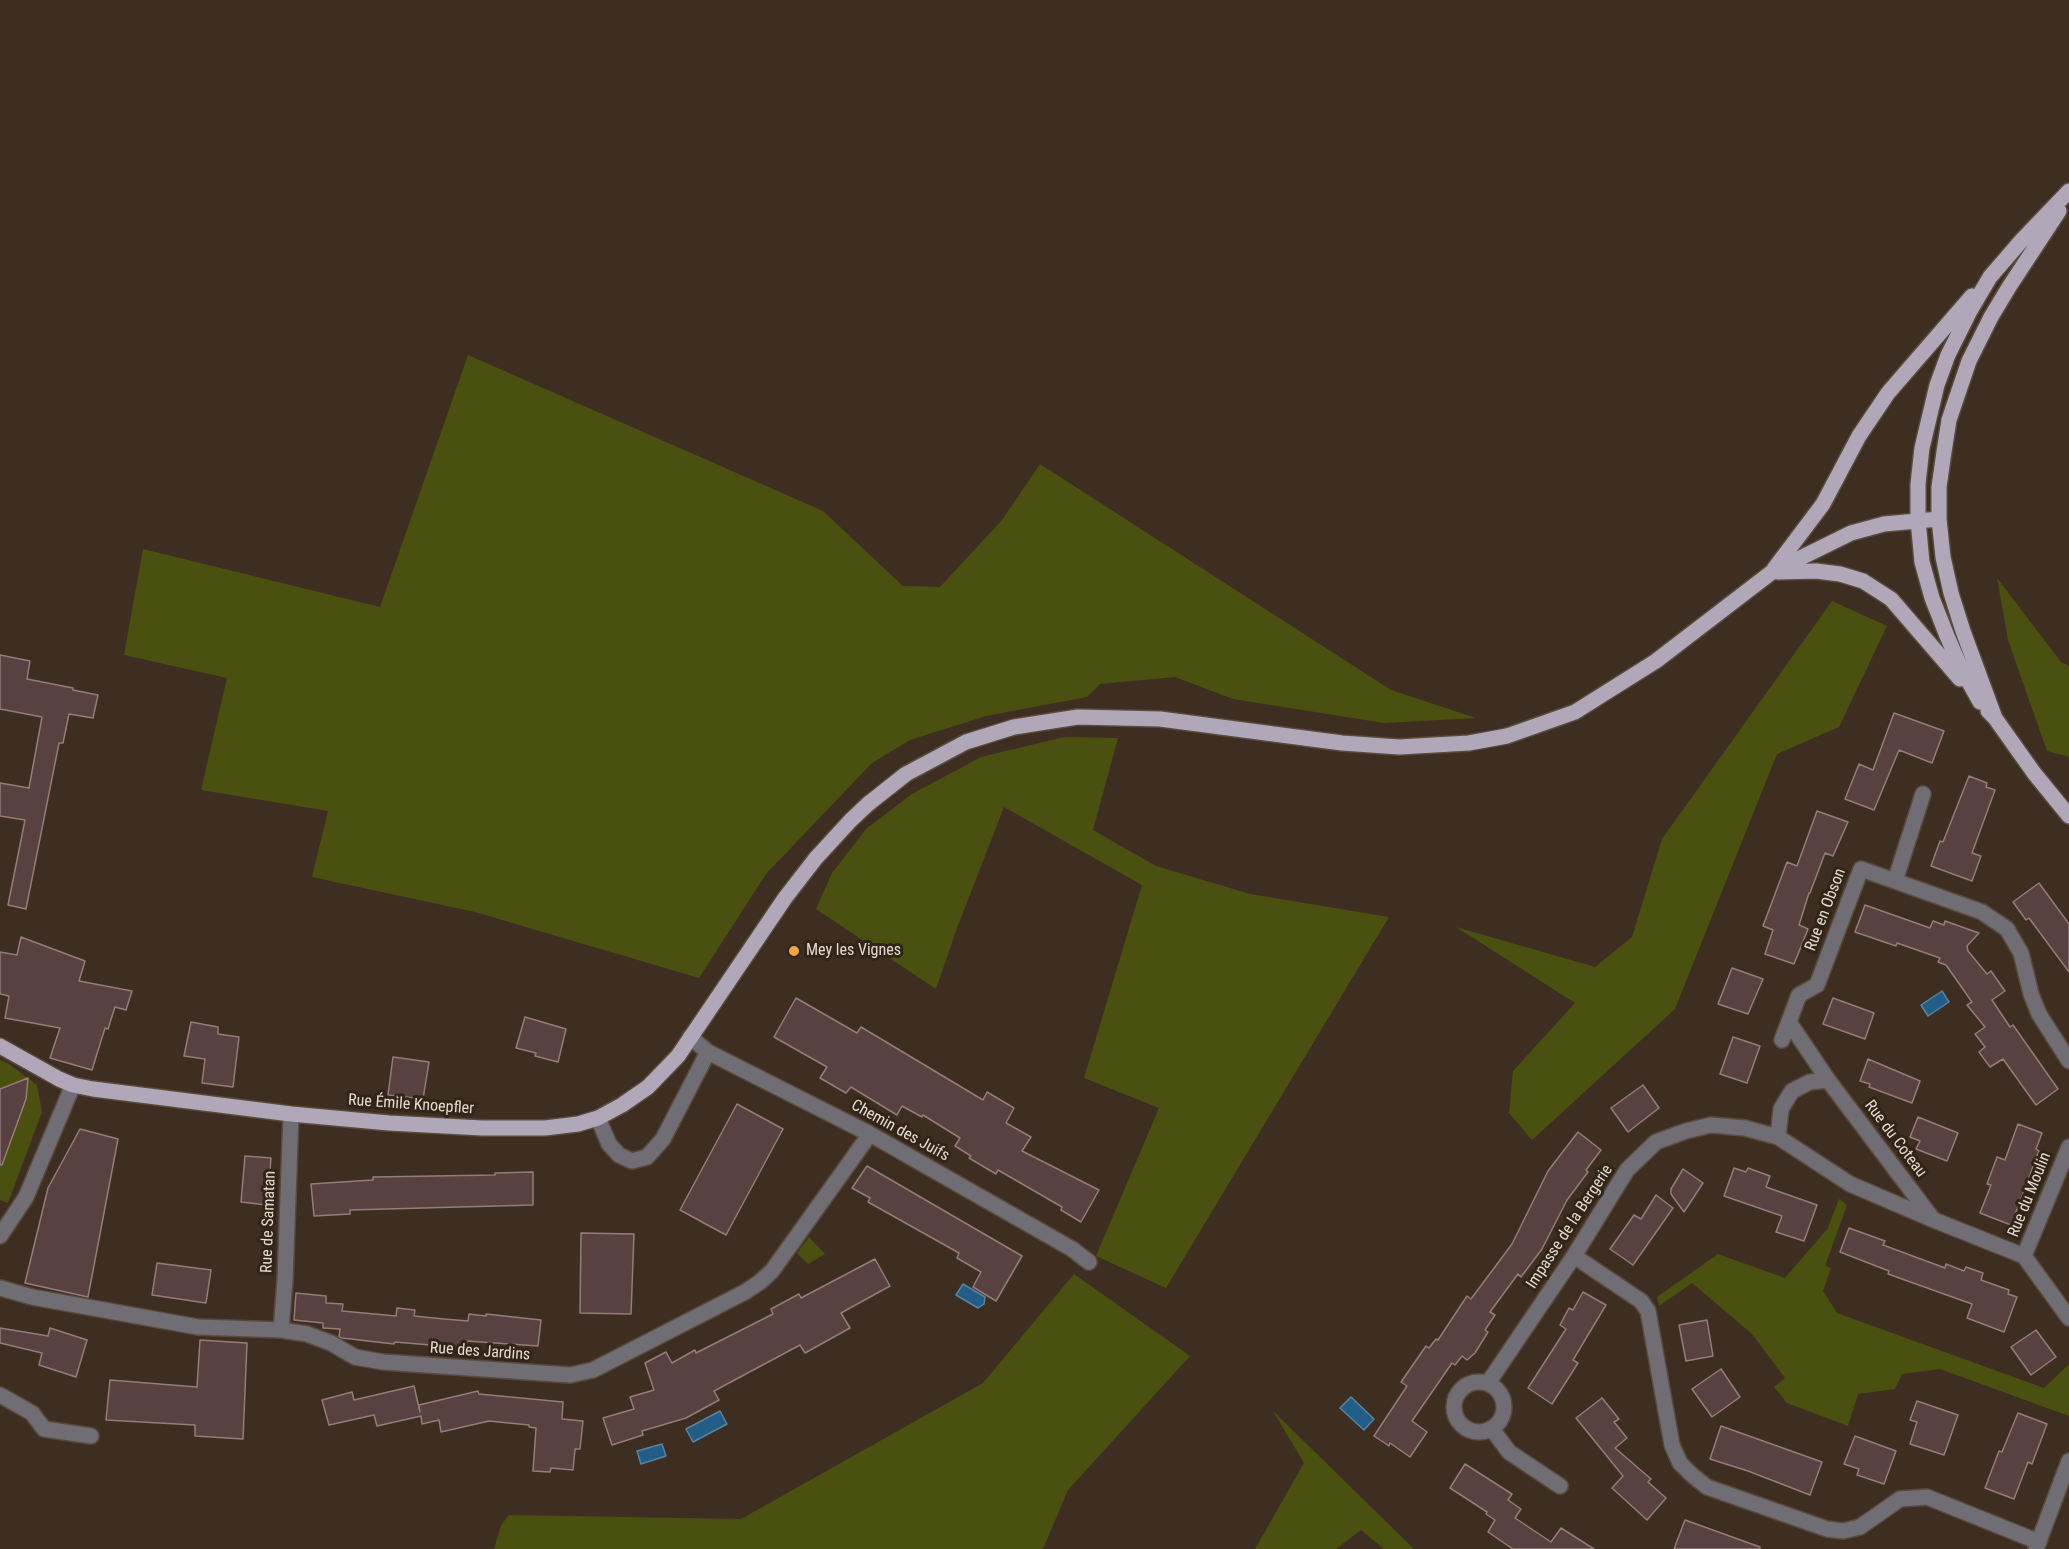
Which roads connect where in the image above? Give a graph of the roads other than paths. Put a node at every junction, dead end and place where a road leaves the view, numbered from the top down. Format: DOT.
graph roads {
  1 [pos="2069,191"];
  2 [pos="2069,196"];
  3 [pos="1990,277"];
  4 [pos="1939,519"];
  5 [pos="1918,520"];
  6 [pos="1772,572"];
  7 [pos="1980,702"];
  8 [pos="1995,718"];
  9 [pos="1923,794"];
  10 [pos="2069,816"];
  11 [pos="1895,881"];
  12 [pos="1789,1022"];
  13 [pos="690,1037"];
  14 [pos="1782,1040"];
  15 [pos="0,1046"];
  16 [pos="708,1052"];
  17 [pos="2069,1061"];
  18 [pos="1828,1080"];
  19 [pos="73,1085"];
  20 [pos="291,1114"];
  21 [pos="598,1118"];
  22 [pos="870,1134"];
  23 [pos="1778,1137"];
  24 [pos="2069,1147"];
  25 [pos="1934,1220"];
  26 [pos="0,1236"];
  27 [pos="1574,1256"];
  28 [pos="2024,1256"];
  29 [pos="1089,1263"];
  30 [pos="0,1288"];
  31 [pos="2069,1318"];
  32 [pos="281,1330"];
  33 [pos="1488,1383"];
  34 [pos="0,1395"];
  35 [pos="1492,1429"];
  36 [pos="91,1436"];
  37 [pos="2069,1461"];
  38 [pos="1560,1486"];
  39 [pos="2038,1546"];
  1 -- 3 [label="main road"];
  2 -- 4 [label="main road"];
  3 -- 5 [label="main road"];
  3 -- 6 [label="main road"];
  4 -- 5 [label="main road"];
  4 -- 8 [label="main road"];
  5 -- 6 [label="main road"];
  5 -- 7 [label="main road"];
  6 -- 7 [label="main road"];
  6 -- 13 [label="main road, Rue Émile Knoepfler"];
  7 -- 8 [label="main road"];
  8 -- 10 [label="main road"];
  9 -- 11 [label="street"];
  11 -- 12 [label="street, Rue en Obson"];
  11 -- 17 [label="street, Rue en Obson"];
  12 -- 14 [label="street, Rue en Obson"];
  12 -- 18 [label="street, Rue du Coteau"];
  13 -- 16 [label="street, Chemin des Juifs"];
  13 -- 21 [label="main road, Rue Émile Knoepfler"];
  15 -- 19 [label="main road"];
  16 -- 21 [label="street"];
  16 -- 22 [label="street, Chemin des Juifs"];
  18 -- 23 [label="street"];
  18 -- 25 [label="street, Rue du Coteau"];
  19 -- 20 [label="main road, Rue Émile Knoepfler"];
  19 -- 26 [label="street"];
  20 -- 21 [label="main road, Rue Émile Knoepfler"];
  20 -- 32 [label="street, Rue de Samatan"];
  22 -- 29 [label="street, Chemin des Juifs"];
  22 -- 32 [label="street, Rue des Jardins"];
  23 -- 25 [label="street"];
  23 -- 27 [label="street, Impasse de la Bergerie"];
  24 -- 28 [label="street, Rue du Moulin"];
  25 -- 28 [label="street"];
  27 -- 33 [label="street, Impasse de la Bergerie"];
  27 -- 39 [label="street"];
  28 -- 31 [label="street"];
  30 -- 32 [label="street, Rue des Jardins"];
  33 -- 35 [label="street"];
  33 -- 35 [label="street"];
  34 -- 36 [label="street"];
  35 -- 38 [label="street"];
  37 -- 39 [label="street"];
}
